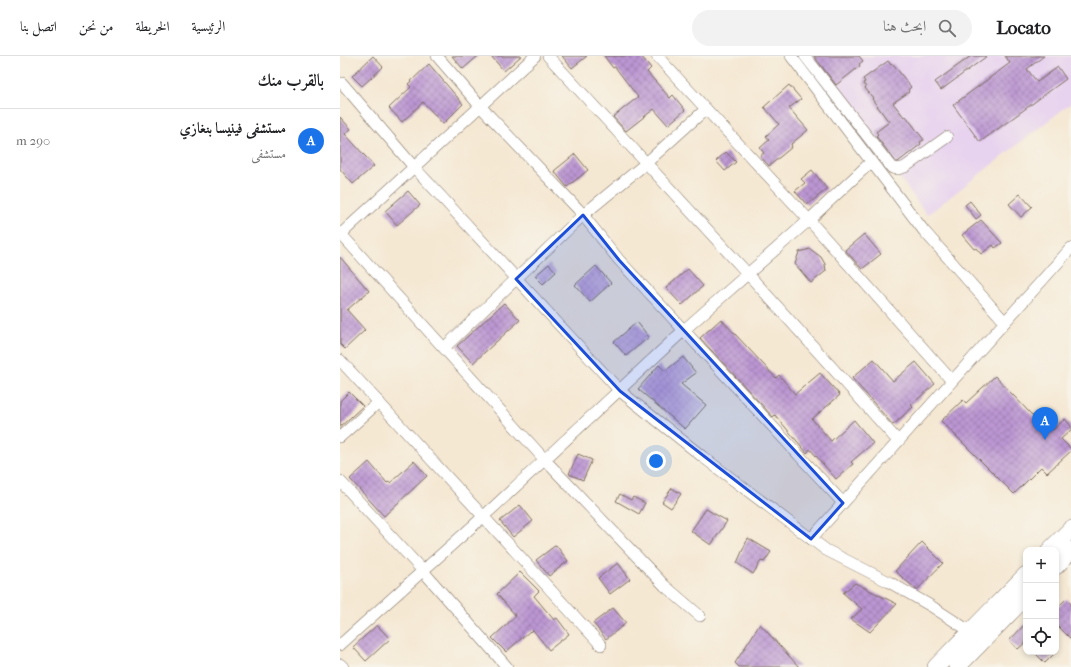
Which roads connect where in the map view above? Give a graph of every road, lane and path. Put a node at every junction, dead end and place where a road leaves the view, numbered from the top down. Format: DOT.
graph roads {
  1 [pos="437,56"];
  2 [pos="534,56"];
  3 [pos="548,56"];
  4 [pos="657,56"];
  5 [pos="790,56"];
  6 [pos="805,56"];
  7 [pos="342,83"];
  8 [pos="480,106"];
  9 [pos="706,109"];
  10 [pos="947,137"];
  11 [pos="871,162"];
  12 [pos="645,164"];
  13 [pos="413,166"];
  14 [pos="583,215"];
  15 [pos="809,220"];
  16 [pos="340,234"];
  17 [pos="1071,248"];
  18 [pos="748,274"];
  19 [pos="516,278"];
  20 [pos="1005,322"];
  21 [pos="684,330"];
  22 [pos="444,348"];
  23 [pos="340,360"];
  24 [pos="952,381"];
  25 [pos="620,391"];
  26 [pos="379,402"];
  27 [pos="340,437"];
  28 [pos="898,441"];
  29 [pos="545,460"];
  30 [pos="340,481"];
  31 [pos="843,503"];
  32 [pos="484,516"];
  33 [pos="1071,529"];
  34 [pos="811,538"];
  35 [pos="1053,547"];
  36 [pos="1071,550"];
  37 [pos="1059,563"];
  38 [pos="423,571"];
  39 [pos="1023,578"];
  40 [pos="1023,599"];
  41 [pos="700,616"];
  42 [pos="971,632"];
  43 [pos="340,645"];
  44 [pos="601,645"];
  45 [pos="340,664"];
  46 [pos="343,667"];
  47 [pos="507,667"];
  48 [pos="936,667"];
  49 [pos="957,667"];
  1 -- 8 [label="street"];
  2 -- 8 [label="street"];
  3 -- 12 [label="street"];
  4 -- 9 [label="street"];
  5 -- 11 [label="street"];
  6 -- 10 [label="street"];
  7 -- 13 [label="street"];
  8 -- 13 [label="street"];
  8 -- 14 [label="street"];
  9 -- 12 [label="street"];
  9 -- 15 [label="street"];
  11 -- 15 [label="street"];
  11 -- 20 [label="street"];
  12 -- 14 [label="street"];
  12 -- 18 [label="street"];
  13 -- 16 [label="street"];
  13 -- 19 [label="street"];
  14 -- 19 [label="street"];
  14 -- 21 [label="street"];
  15 -- 18 [label="street"];
  15 -- 24 [label="street"];
  16 -- 22 [label="street"];
  17 -- 20 [label="street"];
  18 -- 21 [label="street"];
  18 -- 28 [label="street"];
  19 -- 22 [label="street"];
  19 -- 25 [label="street"];
  20 -- 24 [label="street"];
  21 -- 25 [label="street"];
  21 -- 31 [label="street"];
  22 -- 29 [label="street"];
  23 -- 26 [label="street"];
  24 -- 28 [label="street"];
  25 -- 29 [label="street"];
  25 -- 34 [label="street"];
  26 -- 27 [label="street"];
  26 -- 32 [label="street"];
  28 -- 31 [label="street"];
  29 -- 32 [label="street"];
  29 -- 41 [label="street"];
  30 -- 38 [label="street"];
  31 -- 34 [label="street"];
  32 -- 38 [label="street"];
  32 -- 44 [label="street"];
  33 -- 35 [label="main road"];
  34 -- 42 [label="street"];
  36 -- 37 [label="main road"];
  38 -- 43 [label="street"];
  38 -- 47 [label="street"];
  39 -- 42 [label="main road"];
  40 -- 49 [label="main road"];
  42 -- 48 [label="main road"];
  45 -- 46 [label="street"];
}
